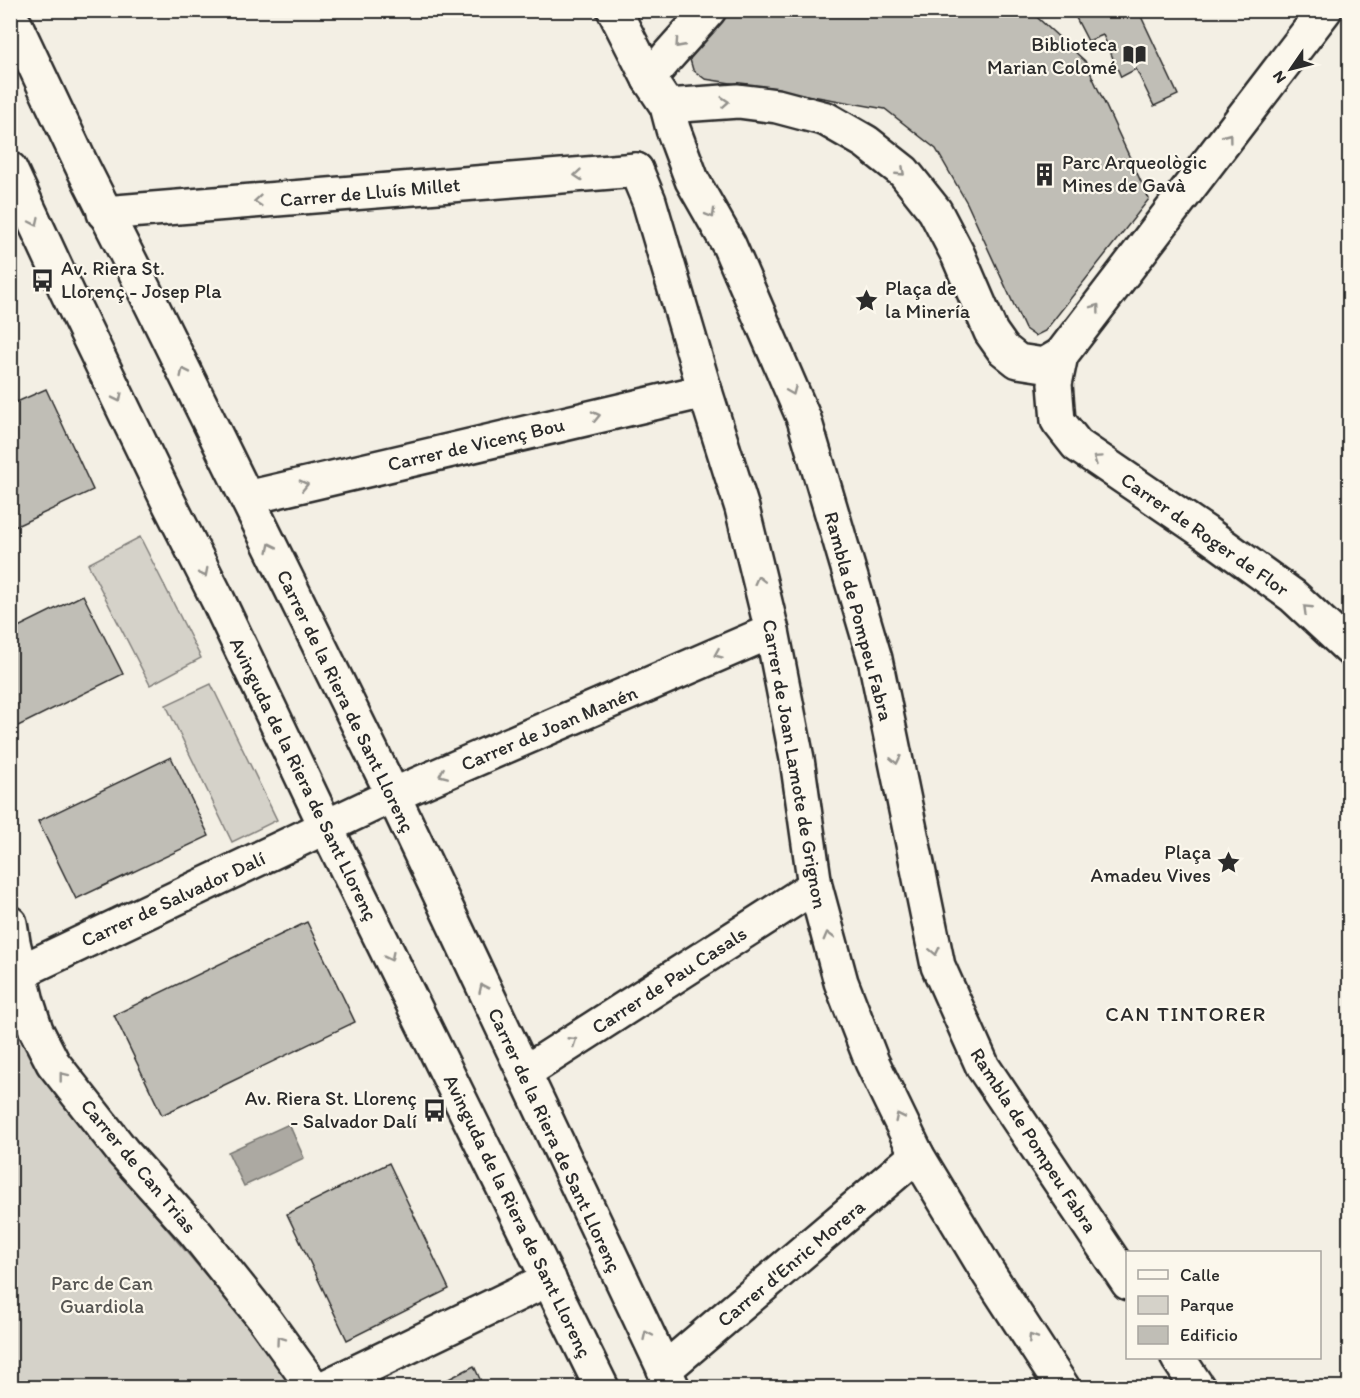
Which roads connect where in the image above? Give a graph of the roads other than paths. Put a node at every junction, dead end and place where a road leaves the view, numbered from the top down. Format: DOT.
graph roads {
  1 [pos="614,10"];
  2 [pos="709,10"];
  3 [pos="1325,10"];
  4 [pos="10,19"];
  5 [pos="649,79"];
  6 [pos="670,118"];
  7 [pos="10,169"];
  8 [pos="636,171"];
  9 [pos="692,180"];
  10 [pos="649,201"];
  11 [pos="104,213"];
  12 [pos="1061,355"];
  13 [pos="705,391"];
  14 [pos="247,498"];
  15 [pos="772,631"];
  16 [pos="1350,649"];
  17 [pos="393,795"];
  18 [pos="326,827"];
  19 [pos="814,886"];
  20 [pos="10,923"];
  21 [pos="20,972"];
  22 [pos="524,1073"];
  23 [pos="917,1155"];
  24 [pos="549,1279"];
  25 [pos="1126,1280"];
  26 [pos="1179,1359"];
  27 [pos="668,1379"];
  28 [pos="1051,1382"];
  29 [pos="314,1388"];
  30 [pos="323,1388"];
  31 [pos="602,1388"];
  32 [pos="1198,1388"];
  1 -- 5 [label="street, Rambla de Pompeu Fabra"];
  2 -- 5 [label="street, one-way"];
  12 -- 3 [label="street, one-way"];
  4 -- 11 [label="street, Carrer de la Riera de Sant Llorenç"];
  5 -- 6 [label="street, Rambla de Pompeu Fabra"];
  6 -- 8 [label="street"];
  6 -- 9 [label="street, Rambla de Pompeu Fabra"];
  6 -- 12 [label="street, one-way"];
  7 -- 18 [label="street, Avinguda de la Riera de Sant Llorenç, one-way"];
  8 -- 10 [label="street, Carrer de Joan Lamote de Grignon"];
  8 -- 11 [label="street, Carrer de Lluís Millet, one-way"];
  9 -- 10 [label="street"];
  9 -- 25 [label="street, Rambla de Pompeu Fabra, one-way"];
  10 -- 13 [label="street, Carrer de Joan Lamote de Grignon"];
  14 -- 11 [label="street, Carrer de la Riera de Sant Llorenç, one-way"];
  16 -- 12 [label="street, Carrer de Roger de Flor, one-way"];
  14 -- 13 [label="street, Carrer de Vicenç Bou, one-way"];
  15 -- 13 [label="street, Carrer de Joan Lamote de Grignon, one-way"];
  17 -- 14 [label="street, Carrer de la Riera de Sant Llorenç, one-way"];
  15 -- 17 [label="street, Carrer de Joan Manén, one-way"];
  15 -- 19 [label="street, Carrer de Joan Lamote de Grignon"];
  17 -- 18 [label="street, Carrer de Joan Manén"];
  22 -- 17 [label="street, Carrer de la Riera de Sant Llorenç, one-way"];
  18 -- 21 [label="street, Carrer de Salvador Dalí"];
  18 -- 24 [label="street, Avinguda de la Riera de Sant Llorenç, one-way"];
  22 -- 19 [label="street, Carrer de Pau Casals, one-way"];
  23 -- 19 [label="street, Carrer de Joan Lamote de Grignon, one-way"];
  20 -- 21 [label="street, Carrer de Can Trias"];
  29 -- 21 [label="street, Carrer de Can Trias, one-way"];
  27 -- 22 [label="street, Carrer de la Riera de Sant Llorenç, one-way"];
  23 -- 27 [label="street, Carrer d'Enric Morera"];
  28 -- 23 [label="street, Carrer de Joan Lamote de Grignon, one-way"];
  24 -- 30 [label="street"];
  24 -- 31 [label="street, Avinguda de la Riera de Sant Llorenç"];
  26 -- 32 [label="street"];
}
